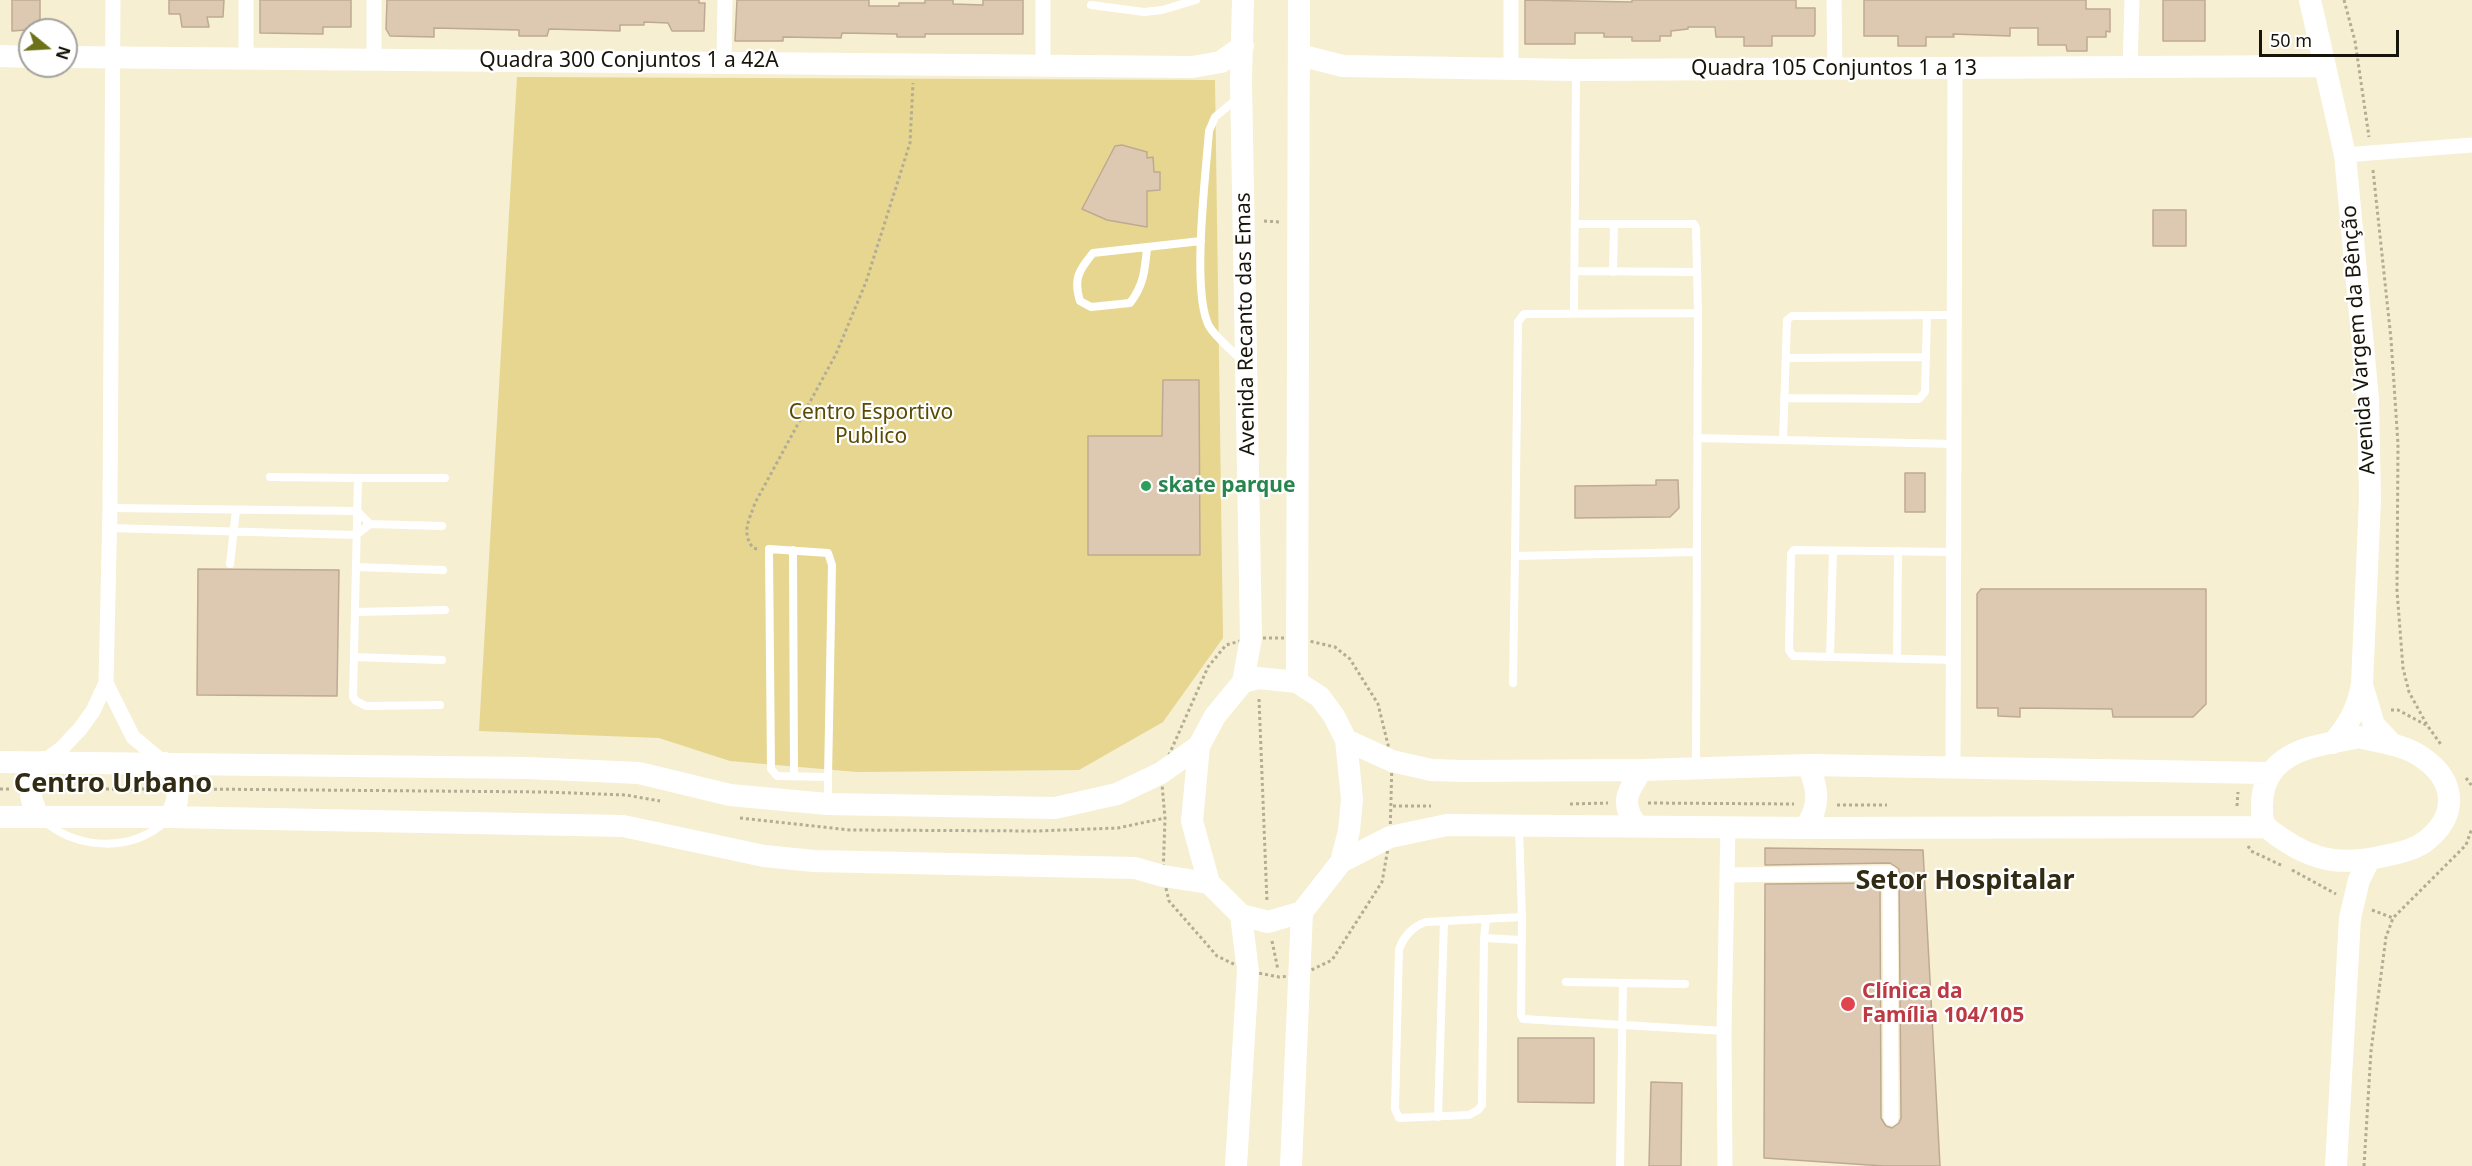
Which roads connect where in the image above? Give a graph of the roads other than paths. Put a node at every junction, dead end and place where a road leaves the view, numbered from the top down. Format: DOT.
graph roads {
  1 [pos="113,0"];
  2 [pos="246,0"];
  3 [pos="374,0"];
  4 [pos="725,0"];
  5 [pos="1042,0"];
  6 [pos="1196,0"];
  7 [pos="1243,0"];
  8 [pos="1299,0"];
  9 [pos="1511,0"];
  10 [pos="1834,0"];
  11 [pos="2132,0"];
  12 [pos="2310,0"];
  13 [pos="1091,5"];
  14 [pos="1243,46"];
  15 [pos="0,56"];
  16 [pos="18,57"];
  17 [pos="78,57"];
  18 [pos="113,57"];
  19 [pos="246,58"];
  20 [pos="374,60"];
  21 [pos="724,61"];
  22 [pos="1043,65"];
  23 [pos="1299,65"];
  24 [pos="1192,66"];
  25 [pos="2325,66"];
  26 [pos="1511,68"];
  27 [pos="1955,68"];
  28 [pos="2130,68"];
  29 [pos="1835,69"];
  30 [pos="1576,70"];
  31 [pos="1241,88"];
  32 [pos="2472,145"];
  33 [pos="2345,155"];
  34 [pos="1575,224"];
  35 [pos="1614,224"];
  36 [pos="1201,241"];
  37 [pos="1147,248"];
  38 [pos="1574,271"];
  39 [pos="1614,272"];
  40 [pos="1697,272"];
  41 [pos="1574,312"];
  42 [pos="1698,313"];
  43 [pos="1927,315"];
  44 [pos="1953,315"];
  45 [pos="1926,357"];
  46 [pos="1786,358"];
  47 [pos="1247,366"];
  48 [pos="1784,398"];
  49 [pos="1697,438"];
  50 [pos="1783,440"];
  51 [pos="1953,444"];
  52 [pos="270,477"];
  53 [pos="358,478"];
  54 [pos="445,478"];
  55 [pos="110,508"];
  56 [pos="236,510"];
  57 [pos="357,511"];
  58 [pos="370,524"];
  59 [pos="441,526"];
  60 [pos="110,528"];
  61 [pos="234,531"];
  62 [pos="356,535"];
  63 [pos="793,550"];
  64 [pos="1833,551"];
  65 [pos="1898,551"];
  66 [pos="1695,552"];
  67 [pos="1953,552"];
  68 [pos="1515,556"];
  69 [pos="230,564"];
  70 [pos="356,567"];
  71 [pos="443,570"];
  72 [pos="445,610"];
  73 [pos="355,612"];
  74 [pos="354,657"];
  75 [pos="1830,657"];
  76 [pos="1898,659"];
  77 [pos="442,660"];
  78 [pos="1953,660"];
  79 [pos="1250,680"];
  80 [pos="1297,682"];
  81 [pos="106,683"];
  82 [pos="1513,683"];
  83 [pos="2362,684"];
  84 [pos="440,705"];
  85 [pos="1346,740"];
  86 [pos="2333,743"];
  87 [pos="1199,746"];
  88 [pos="2393,746"];
  89 [pos="0,762"];
  90 [pos="43,762"];
  91 [pos="164,763"];
  92 [pos="1808,765"];
  93 [pos="1696,768"];
  94 [pos="1953,769"];
  95 [pos="1642,770"];
  96 [pos="2268,773"];
  97 [pos="794,776"];
  98 [pos="828,777"];
  99 [pos="828,804"];
  100 [pos="0,817"];
  101 [pos="39,817"];
  102 [pos="170,817"];
  103 [pos="1519,824"];
  104 [pos="1637,825"];
  105 [pos="1728,826"];
  106 [pos="2266,827"];
  107 [pos="1805,828"];
  108 [pos="2369,860"];
  109 [pos="2338,861"];
  110 [pos="1341,862"];
  111 [pos="1728,875"];
  112 [pos="1209,883"];
  113 [pos="2350,907"];
  114 [pos="1302,912"];
  115 [pos="1241,915"];
  116 [pos="1522,917"];
  117 [pos="1486,919"];
  118 [pos="1444,921"];
  119 [pos="1484,938"];
  120 [pos="1521,940"];
  121 [pos="1566,982"];
  122 [pos="1623,984"];
  123 [pos="1685,984"];
  124 [pos="1621,1025"];
  125 [pos="1724,1031"];
  126 [pos="1438,1117"];
  127 [pos="1891,1118"];
  128 [pos="1236,1166"];
  129 [pos="1292,1166"];
  130 [pos="1620,1166"];
  131 [pos="1725,1166"];
  132 [pos="2336,1166"];
  1 -- 18 [label="street"];
  2 -- 19 [label="street"];
  3 -- 20 [label="street"];
  4 -- 21 [label="street"];
  5 -- 22 [label="street"];
  6 -- 13 [label="lane"];
  7 -- 14 [label="street, Avenida Recanto das Emas"];
  8 -- 23 [label="street"];
  9 -- 26 [label="street"];
  10 -- 29 [label="street"];
  11 -- 28 [label="street"];
  12 -- 25 [label="street, Avenida Vargem da Bênção"];
  14 -- 24 [label="street, Quadra 300 Conjuntos 1 a 42A"];
  14 -- 31 [label="street, Avenida Recanto das Emas"];
  15 -- 16 [label="street"];
  17 -- 18 [label="street, Quadra 300 Conjuntos 1 a 42A"];
  18 -- 19 [label="street, Quadra 300 Conjuntos 1 a 42A"];
  18 -- 55 [label="street"];
  19 -- 20 [label="street, Quadra 300 Conjuntos 1 a 42A"];
  20 -- 21 [label="street, Quadra 300 Conjuntos 1 a 42A"];
  21 -- 22 [label="street, Quadra 300 Conjuntos 1 a 42A"];
  22 -- 24 [label="street, Quadra 300 Conjuntos 1 a 42A"];
  23 -- 26 [label="street, Quadra 105 Conjuntos 1 a 13"];
  23 -- 80 [label="street"];
  24 -- 31 [label="street, Quadra 300 Conjuntos 1 a 42A"];
  25 -- 28 [label="street, Quadra 105 Conjuntos 1 a 13"];
  25 -- 33 [label="street, Avenida Vargem da Bênção"];
  26 -- 30 [label="street, Quadra 105 Conjuntos 1 a 13"];
  27 -- 28 [label="street, Quadra 105 Conjuntos 1 a 13"];
  27 -- 29 [label="street, Quadra 105 Conjuntos 1 a 13"];
  27 -- 44 [label="street"];
  29 -- 30 [label="street, Quadra 105 Conjuntos 1 a 13"];
  30 -- 34 [label="lane"];
  31 -- 36 [label="lane"];
  31 -- 47 [label="street, Avenida Recanto das Emas"];
  32 -- 33 [label="street"];
  33 -- 83 [label="street, Avenida Vargem da Bênção"];
  34 -- 35 [label="lane"];
  34 -- 38 [label="lane"];
  35 -- 39 [label="lane"];
  35 -- 40 [label="lane"];
  36 -- 37 [label="lane"];
  36 -- 47 [label="lane"];
  37 -- 37 [label="lane"];
  38 -- 39 [label="lane"];
  38 -- 41 [label="lane"];
  39 -- 40 [label="lane"];
  40 -- 42 [label="lane"];
  41 -- 42 [label="lane"];
  41 -- 68 [label="lane"];
  42 -- 49 [label="lane"];
  43 -- 44 [label="lane"];
  43 -- 45 [label="lane"];
  43 -- 46 [label="lane"];
  44 -- 51 [label="street"];
  45 -- 46 [label="lane"];
  45 -- 48 [label="lane"];
  46 -- 48 [label="lane"];
  47 -- 79 [label="street, Avenida Recanto das Emas"];
  48 -- 50 [label="lane"];
  49 -- 50 [label="lane"];
  49 -- 66 [label="lane"];
  50 -- 51 [label="lane"];
  51 -- 67 [label="street"];
  52 -- 53 [label="lane"];
  53 -- 54 [label="lane"];
  53 -- 57 [label="lane"];
  55 -- 56 [label="lane"];
  55 -- 60 [label="street"];
  56 -- 57 [label="lane"];
  56 -- 61 [label="lane"];
  57 -- 58 [label="lane"];
  57 -- 62 [label="lane"];
  58 -- 59 [label="lane"];
  58 -- 62 [label="lane"];
  60 -- 61 [label="lane"];
  60 -- 81 [label="street"];
  61 -- 62 [label="lane"];
  61 -- 69 [label="lane"];
  62 -- 70 [label="lane"];
  63 -- 97 [label="lane"];
  63 -- 97 [label="lane"];
  63 -- 98 [label="lane"];
  64 -- 65 [label="lane"];
  64 -- 75 [label="lane"];
  64 -- 75 [label="lane"];
  65 -- 67 [label="lane"];
  65 -- 76 [label="lane"];
  66 -- 68 [label="lane"];
  66 -- 93 [label="lane"];
  67 -- 78 [label="street"];
  68 -- 82 [label="lane"];
  70 -- 71 [label="lane"];
  70 -- 73 [label="lane"];
  72 -- 73 [label="lane"];
  73 -- 74 [label="lane"];
  74 -- 77 [label="lane"];
  74 -- 84 [label="lane"];
  75 -- 76 [label="lane"];
  76 -- 78 [label="lane"];
  78 -- 94 [label="street"];
  79 -- 80 [label="street"];
  79 -- 87 [label="street"];
  80 -- 85 [label="street"];
  81 -- 90 [label="street"];
  81 -- 91 [label="street"];
  83 -- 86 [label="street, Avenida Vargem da Bênção"];
  83 -- 88 [label="street, Avenida Vargem da Bênção"];
  85 -- 95 [label="street"];
  85 -- 110 [label="street"];
  86 -- 88 [label="street"];
  86 -- 96 [label="street"];
  87 -- 99 [label="street"];
  87 -- 112 [label="street"];
  88 -- 108 [label="street"];
  89 -- 90 [label="street"];
  90 -- 91 [label="street"];
  90 -- 101 [label="street"];
  91 -- 99 [label="street"];
  91 -- 102 [label="street"];
  92 -- 93 [label="street"];
  92 -- 94 [label="street"];
  92 -- 107 [label="street"];
  93 -- 95 [label="street"];
  94 -- 96 [label="street"];
  95 -- 104 [label="street"];
  96 -- 106 [label="street"];
  97 -- 98 [label="lane"];
  98 -- 99 [label="lane"];
  100 -- 101 [label="street"];
  101 -- 102 [label="street"];
  102 -- 112 [label="street"];
  103 -- 104 [label="street"];
  103 -- 110 [label="street"];
  103 -- 116 [label="lane"];
  104 -- 105 [label="street"];
  105 -- 107 [label="street"];
  105 -- 111 [label="street"];
  106 -- 107 [label="street"];
  106 -- 109 [label="street"];
  108 -- 109 [label="street"];
  108 -- 113 [label="street"];
  109 -- 113 [label="street"];
  110 -- 114 [label="street"];
  111 -- 125 [label="street"];
  111 -- 127 [label="street"];
  112 -- 115 [label="street"];
  113 -- 132 [label="street"];
  114 -- 115 [label="street"];
  114 -- 129 [label="street"];
  115 -- 128 [label="street"];
  116 -- 117 [label="lane"];
  116 -- 120 [label="lane"];
  117 -- 118 [label="lane"];
  117 -- 119 [label="lane"];
  118 -- 126 [label="lane"];
  118 -- 126 [label="lane"];
  119 -- 120 [label="lane"];
  119 -- 126 [label="lane"];
  120 -- 124 [label="lane"];
  121 -- 122 [label="lane"];
  122 -- 123 [label="lane"];
  122 -- 124 [label="lane"];
  124 -- 125 [label="lane"];
  124 -- 130 [label="lane"];
  125 -- 131 [label="street"];
}
